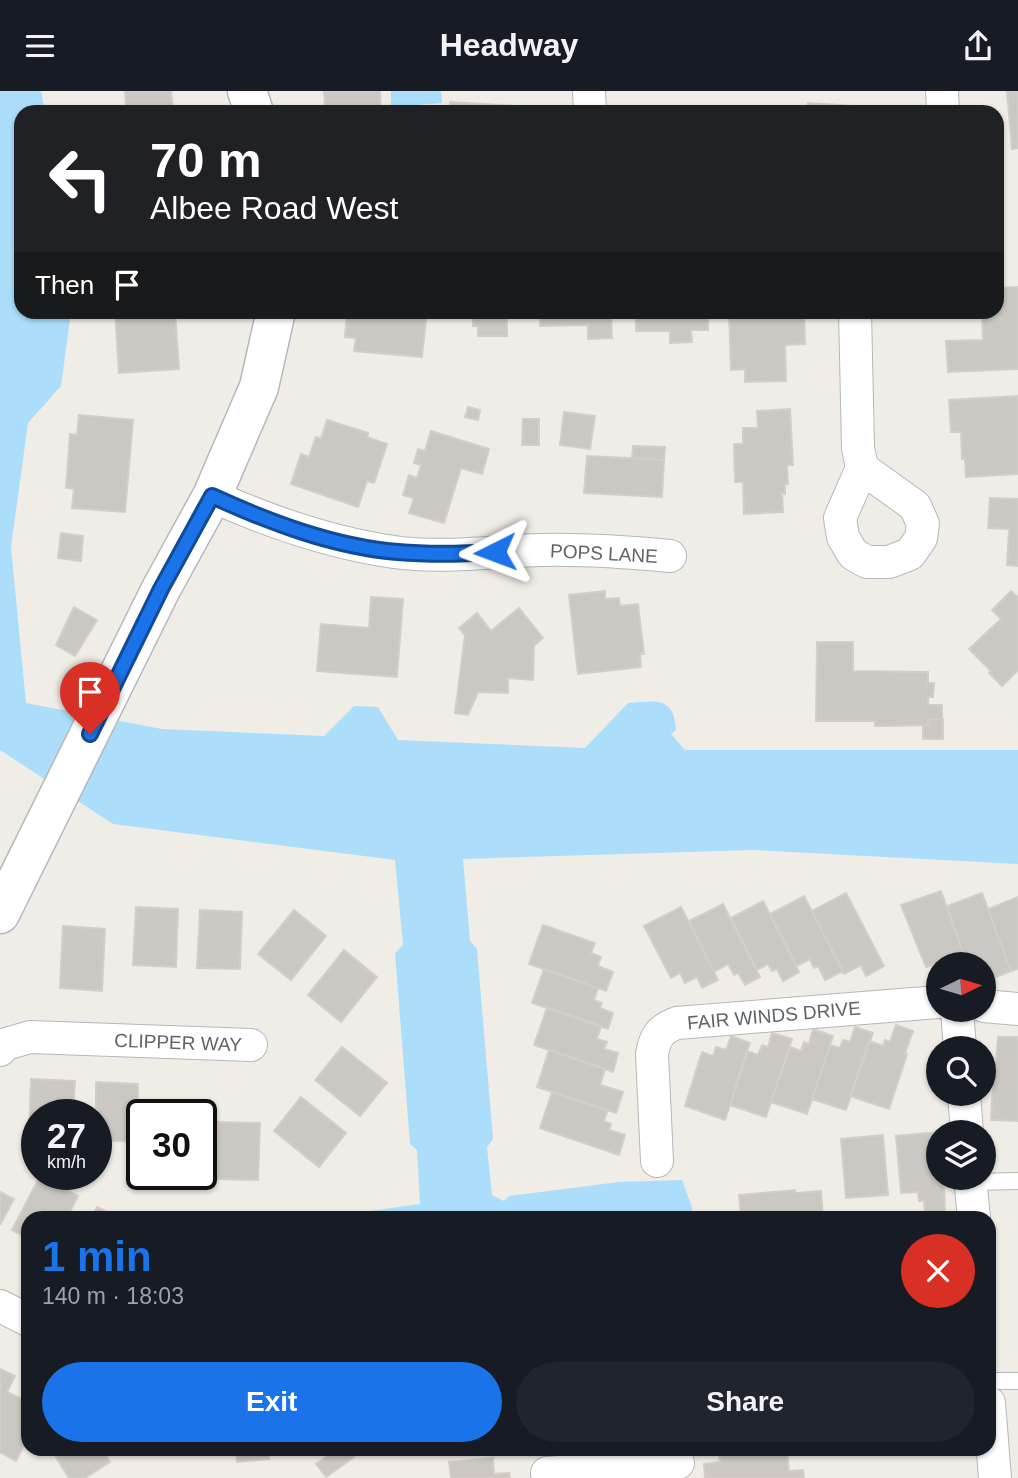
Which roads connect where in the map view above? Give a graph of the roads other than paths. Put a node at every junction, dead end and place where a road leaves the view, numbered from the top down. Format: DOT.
graph roads {
  1 [pos="275,319"];
  2 [pos="855,319"];
  3 [pos="862,468"];
  4 [pos="212,496"];
  5 [pos="670,556"];
  6 [pos="0,914"];
  7 [pos="926,1003"];
  8 [pos="996,1007"];
  9 [pos="1018,1009"];
  10 [pos="251,1045"];
  11 [pos="0,1050"];
  12 [pos="657,1161"];
  13 [pos="996,1181"];
  14 [pos="1018,1181"];
  15 [pos="972,1190"];
  16 [pos="973,1211"];
  17 [pos="0,1306"];
  18 [pos="21,1316"];
  19 [pos="996,1381"];
  20 [pos="1018,1381"];
  21 [pos="993,1456"];
  22 [pos="678,1463"];
  23 [pos="547,1473"];
  24 [pos="995,1478"];
  1 -- 4 [label="street"];
  2 -- 3 [label="street"];
  4 -- 5 [label="street, POPS LANE"];
  4 -- 6 [label="street"];
  7 -- 12 [label="street, FAIR WINDS DRIVE"];
  8 -- 9 [label="street"];
  10 -- 11 [label="street, CLIPPER WAY"];
  13 -- 14 [label="lane"];
  15 -- 16 [label="street"];
  17 -- 18 [label="street"];
  19 -- 20 [label="lane"];
  21 -- 24 [label="street"];
  22 -- 23 [label="street"];
}
